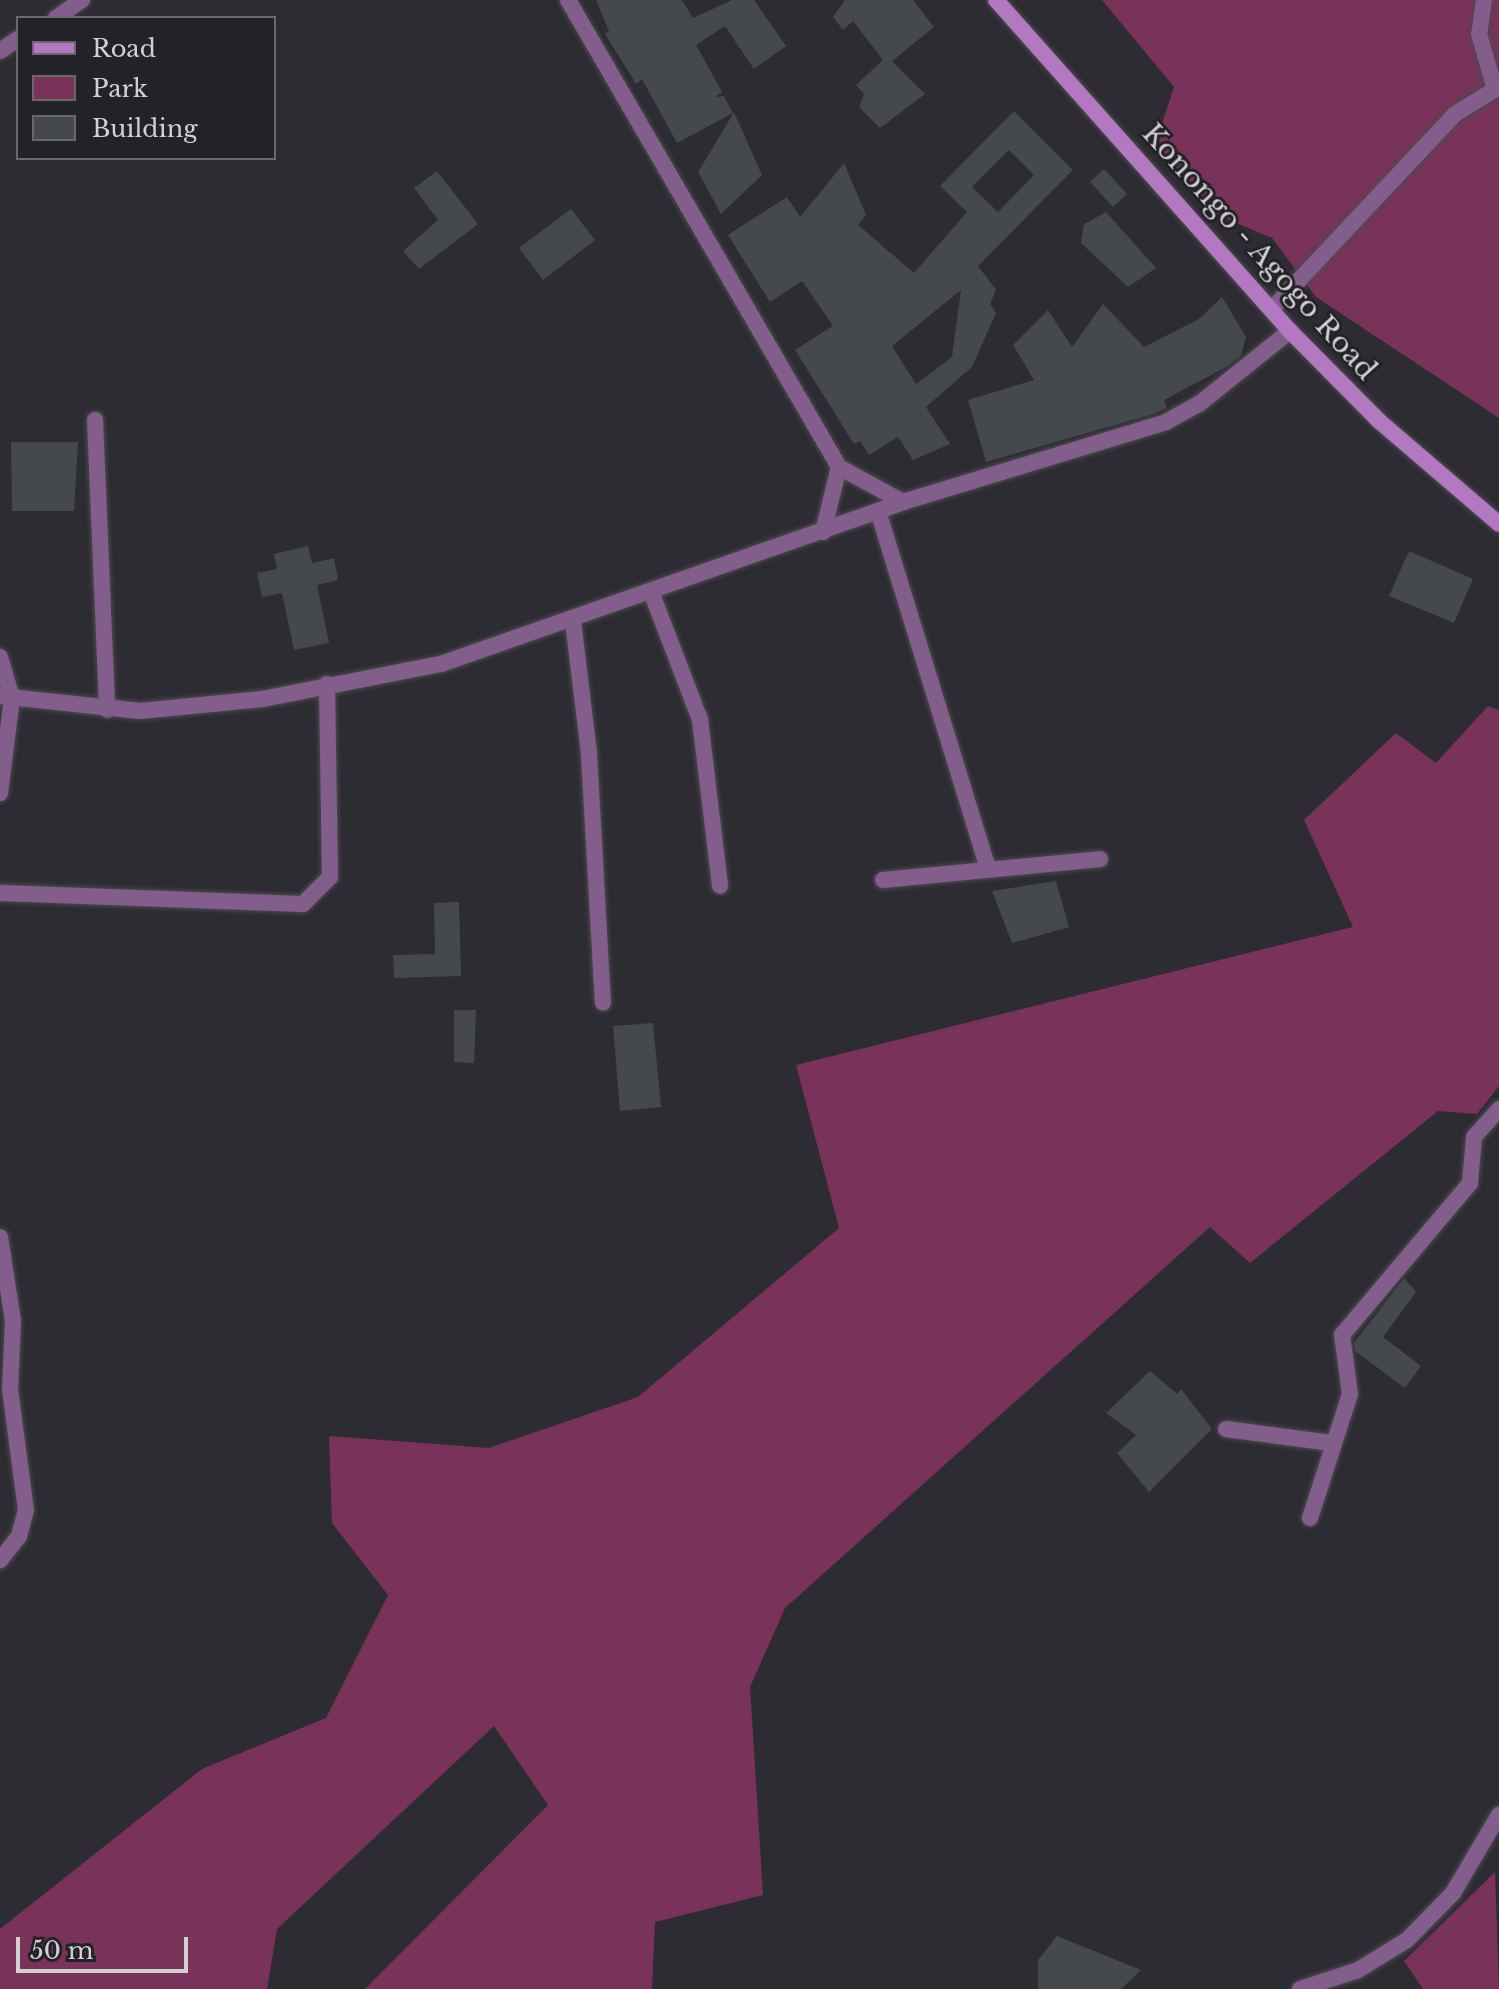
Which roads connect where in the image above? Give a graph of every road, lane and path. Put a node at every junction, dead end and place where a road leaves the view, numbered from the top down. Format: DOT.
graph roads {
  1 [pos="82,0"];
  2 [pos="568,0"];
  3 [pos="996,0"];
  4 [pos="1484,0"];
  5 [pos="59,16"];
  6 [pos="1497,88"];
  7 [pos="1272,309"];
  8 [pos="1290,331"];
  9 [pos="95,420"];
  10 [pos="839,467"];
  11 [pos="903,502"];
  12 [pos="878,511"];
  13 [pos="1499,524"];
  14 [pos="823,532"];
  15 [pos="652,594"];
  16 [pos="573,621"];
  17 [pos="0,657"];
  18 [pos="327,684"];
  19 [pos="6,697"];
  20 [pos="107,710"];
  21 [pos="0,793"];
  22 [pos="1100,859"];
  23 [pos="988,869"];
  24 [pos="883,880"];
  25 [pos="720,886"];
  26 [pos="0,893"];
  27 [pos="603,1003"];
  28 [pos="1499,1109"];
  29 [pos="0,1237"];
  30 [pos="1226,1429"];
  31 [pos="1331,1443"];
  32 [pos="1310,1518"];
  33 [pos="0,1560"];
  34 [pos="1499,1815"];
  35 [pos="1300,1989"];
  1 -- 5 [label="street"];
  2 -- 10 [label="street"];
  3 -- 7 [label="main road, Konongo - Agogo Road"];
  4 -- 6 [label="street"];
  6 -- 7 [label="street"];
  7 -- 8 [label="main road, Konongo - Agogo Road"];
  8 -- 11 [label="street"];
  8 -- 13 [label="main road, Konongo - Agogo Road"];
  9 -- 20 [label="street"];
  10 -- 11 [label="street"];
  10 -- 14 [label="street"];
  11 -- 12 [label="street"];
  12 -- 14 [label="street"];
  12 -- 23 [label="street"];
  14 -- 15 [label="street"];
  15 -- 16 [label="street"];
  15 -- 25 [label="street"];
  16 -- 18 [label="street"];
  16 -- 27 [label="street"];
  17 -- 19 [label="street"];
  18 -- 20 [label="street"];
  18 -- 26 [label="street"];
  19 -- 20 [label="street"];
  19 -- 21 [label="street"];
  22 -- 23 [label="street"];
  23 -- 24 [label="street"];
  28 -- 31 [label="street"];
  29 -- 33 [label="street"];
  30 -- 31 [label="street"];
  31 -- 32 [label="street"];
  34 -- 35 [label="street"];
}
